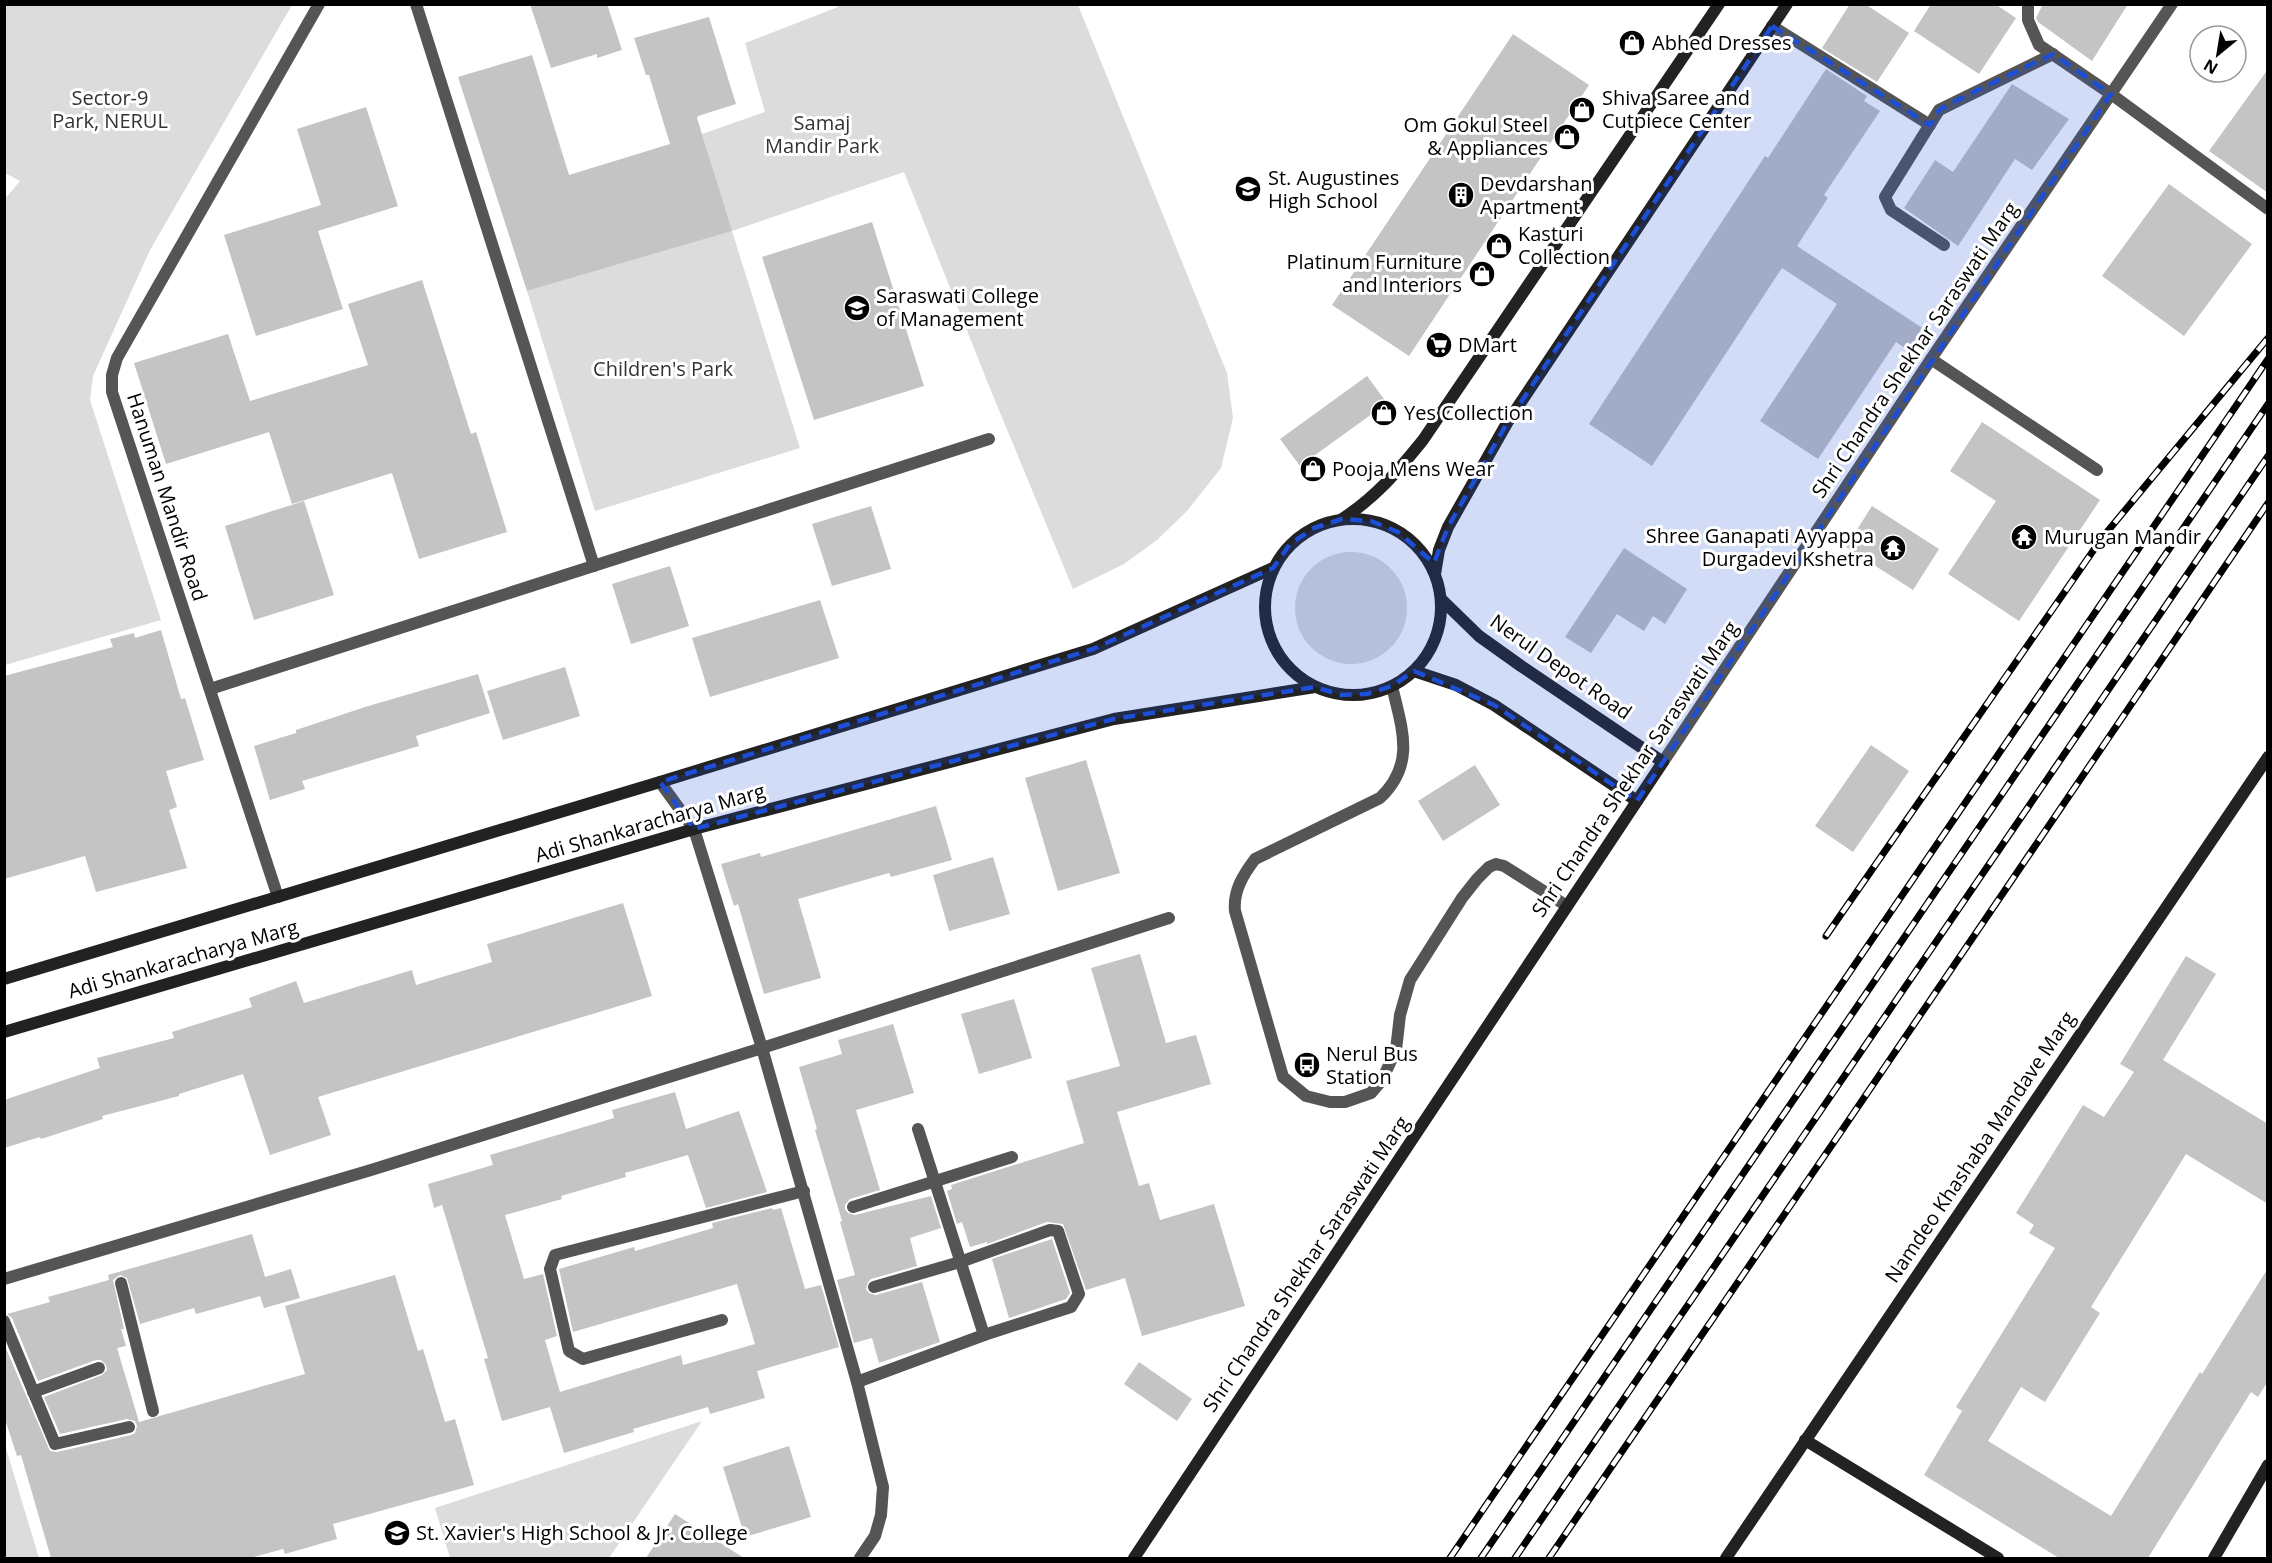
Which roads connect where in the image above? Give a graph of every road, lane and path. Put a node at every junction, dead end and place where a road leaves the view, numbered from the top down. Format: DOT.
graph roads {
  1 [pos="319,4"];
  2 [pos="416,4"];
  3 [pos="1719,4"];
  4 [pos="1787,4"];
  5 [pos="2028,4"];
  6 [pos="2172,4"];
  7 [pos="1772,26"];
  8 [pos="2053,54"];
  9 [pos="2111,94"];
  10 [pos="1930,125"];
  11 [pos="2268,209"];
  12 [pos="1944,245"];
  13 [pos="1931,359"];
  14 [pos="989,439"];
  15 [pos="2097,470"];
  16 [pos="1342,519"];
  17 [pos="594,566"];
  18 [pos="1273,567"];
  19 [pos="1435,574"];
  20 [pos="1441,599"];
  21 [pos="1414,671"];
  22 [pos="1392,686"];
  23 [pos="1315,687"];
  24 [pos="210,689"];
  25 [pos="2268,757"];
  26 [pos="1663,762"];
  27 [pos="660,782"];
  28 [pos="1637,801"];
  29 [pos="694,829"];
  30 [pos="278,897"];
  31 [pos="1567,906"];
  32 [pos="1169,918"];
  33 [pos="4,979"];
  34 [pos="4,1032"];
  35 [pos="762,1048"];
  36 [pos="918,1129"];
  37 [pos="1012,1157"];
  38 [pos="934,1182"];
  39 [pos="804,1191"];
  40 [pos="853,1207"];
  41 [pos="960,1262"];
  42 [pos="4,1279"];
  43 [pos="121,1283"];
  44 [pos="874,1287"];
  45 [pos="722,1320"];
  46 [pos="4,1321"];
  47 [pos="984,1335"];
  48 [pos="99,1368"];
  49 [pos="857,1382"];
  50 [pos="33,1392"];
  51 [pos="153,1412"];
  52 [pos="129,1427"];
  53 [pos="1805,1440"];
  54 [pos="2268,1465"];
  55 [pos="860,1558"];
  56 [pos="1134,1558"];
  57 [pos="1726,1558"];
  58 [pos="1998,1558"];
  59 [pos="2214,1558"];
  1 -- 24 [label="street, Hanuman Mandir Road"];
  2 -- 17 [label="street"];
  3 -- 16 [label="main road"];
  4 -- 7 [label="main road"];
  5 -- 8 [label="street"];
  6 -- 9 [label="street, Shri Chandra Shekhar Saraswati Marg"];
  7 -- 10 [label="street"];
  7 -- 19 [label="main road"];
  8 -- 9 [label="street"];
  8 -- 10 [label="street"];
  9 -- 11 [label="street"];
  9 -- 13 [label="street, Shri Chandra Shekhar Saraswati Marg"];
  10 -- 12 [label="street"];
  13 -- 15 [label="street"];
  13 -- 26 [label="street, Shri Chandra Shekhar Saraswati Marg"];
  14 -- 17 [label="street"];
  16 -- 18 [label="main road"];
  16 -- 19 [label="main road"];
  17 -- 24 [label="street"];
  18 -- 23 [label="main road"];
  18 -- 27 [label="main road, Adi Shankaracharya Marg"];
  19 -- 20 [label="main road"];
  20 -- 21 [label="main road"];
  20 -- 26 [label="main road, Nerul Depot Road"];
  21 -- 22 [label="main road"];
  21 -- 28 [label="main road"];
  22 -- 23 [label="main road"];
  22 -- 31 [label="street"];
  23 -- 29 [label="main road, Adi Shankaracharya Marg"];
  24 -- 30 [label="street, Hanuman Mandir Road"];
  25 -- 53 [label="main road, Namdeo Khashaba Mandave Marg"];
  26 -- 28 [label="main road, Shri Chandra Shekhar Saraswati Marg"];
  27 -- 29 [label="street"];
  27 -- 30 [label="main road, Adi Shankaracharya Marg"];
  28 -- 31 [label="main road, Shri Chandra Shekhar Saraswati Marg"];
  29 -- 34 [label="main road, Adi Shankaracharya Marg"];
  29 -- 35 [label="street"];
  30 -- 33 [label="main road, Adi Shankaracharya Marg"];
  31 -- 56 [label="main road, Shri Chandra Shekhar Saraswati Marg"];
  32 -- 35 [label="street"];
  35 -- 39 [label="street"];
  35 -- 42 [label="street"];
  36 -- 38 [label="street"];
  37 -- 38 [label="street"];
  38 -- 40 [label="street"];
  38 -- 41 [label="street"];
  39 -- 45 [label="street"];
  39 -- 49 [label="street"];
  41 -- 44 [label="street"];
  41 -- 47 [label="street"];
  41 -- 47 [label="street"];
  43 -- 51 [label="street"];
  46 -- 50 [label="street"];
  47 -- 49 [label="street"];
  48 -- 50 [label="street"];
  49 -- 55 [label="street"];
  50 -- 52 [label="street"];
  53 -- 57 [label="main road, Namdeo Khashaba Mandave Marg"];
  53 -- 58 [label="main road"];
  54 -- 59 [label="main road"];
}
